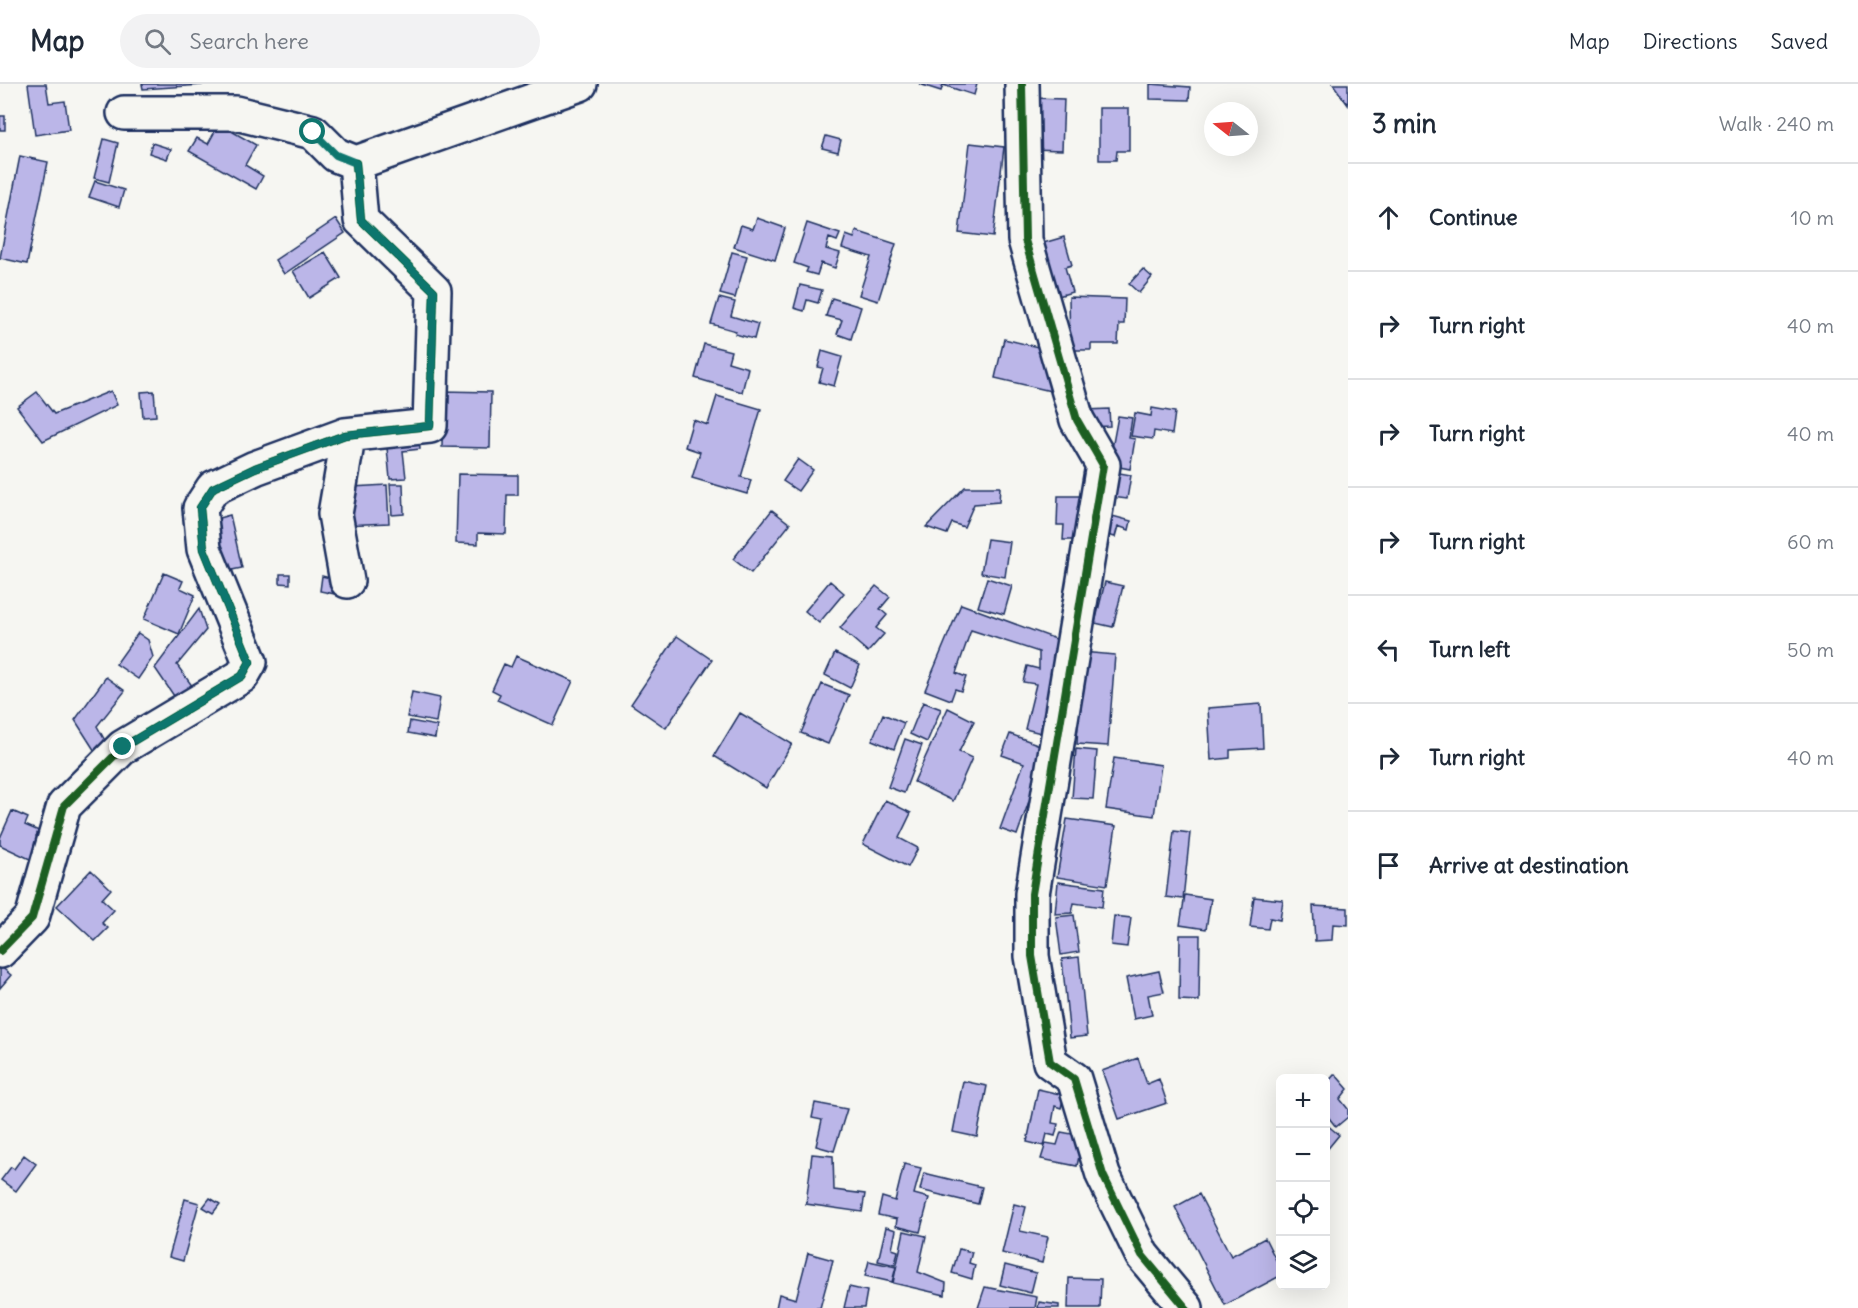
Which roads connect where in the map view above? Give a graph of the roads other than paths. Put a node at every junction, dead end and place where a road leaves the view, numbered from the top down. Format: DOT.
graph roads {
  1 [pos="580,84"];
  2 [pos="1022,84"];
  3 [pos="124,113"];
  4 [pos="356,163"];
  5 [pos="345,435"];
  6 [pos="347,581"];
  7 [pos="0,951"];
  8 [pos="1186,1308"];
  1 -- 4 [label="street"];
  2 -- 8 [label="street"];
  3 -- 4 [label="street"];
  4 -- 5 [label="street"];
  5 -- 6 [label="street"];
  5 -- 7 [label="street"];
}
